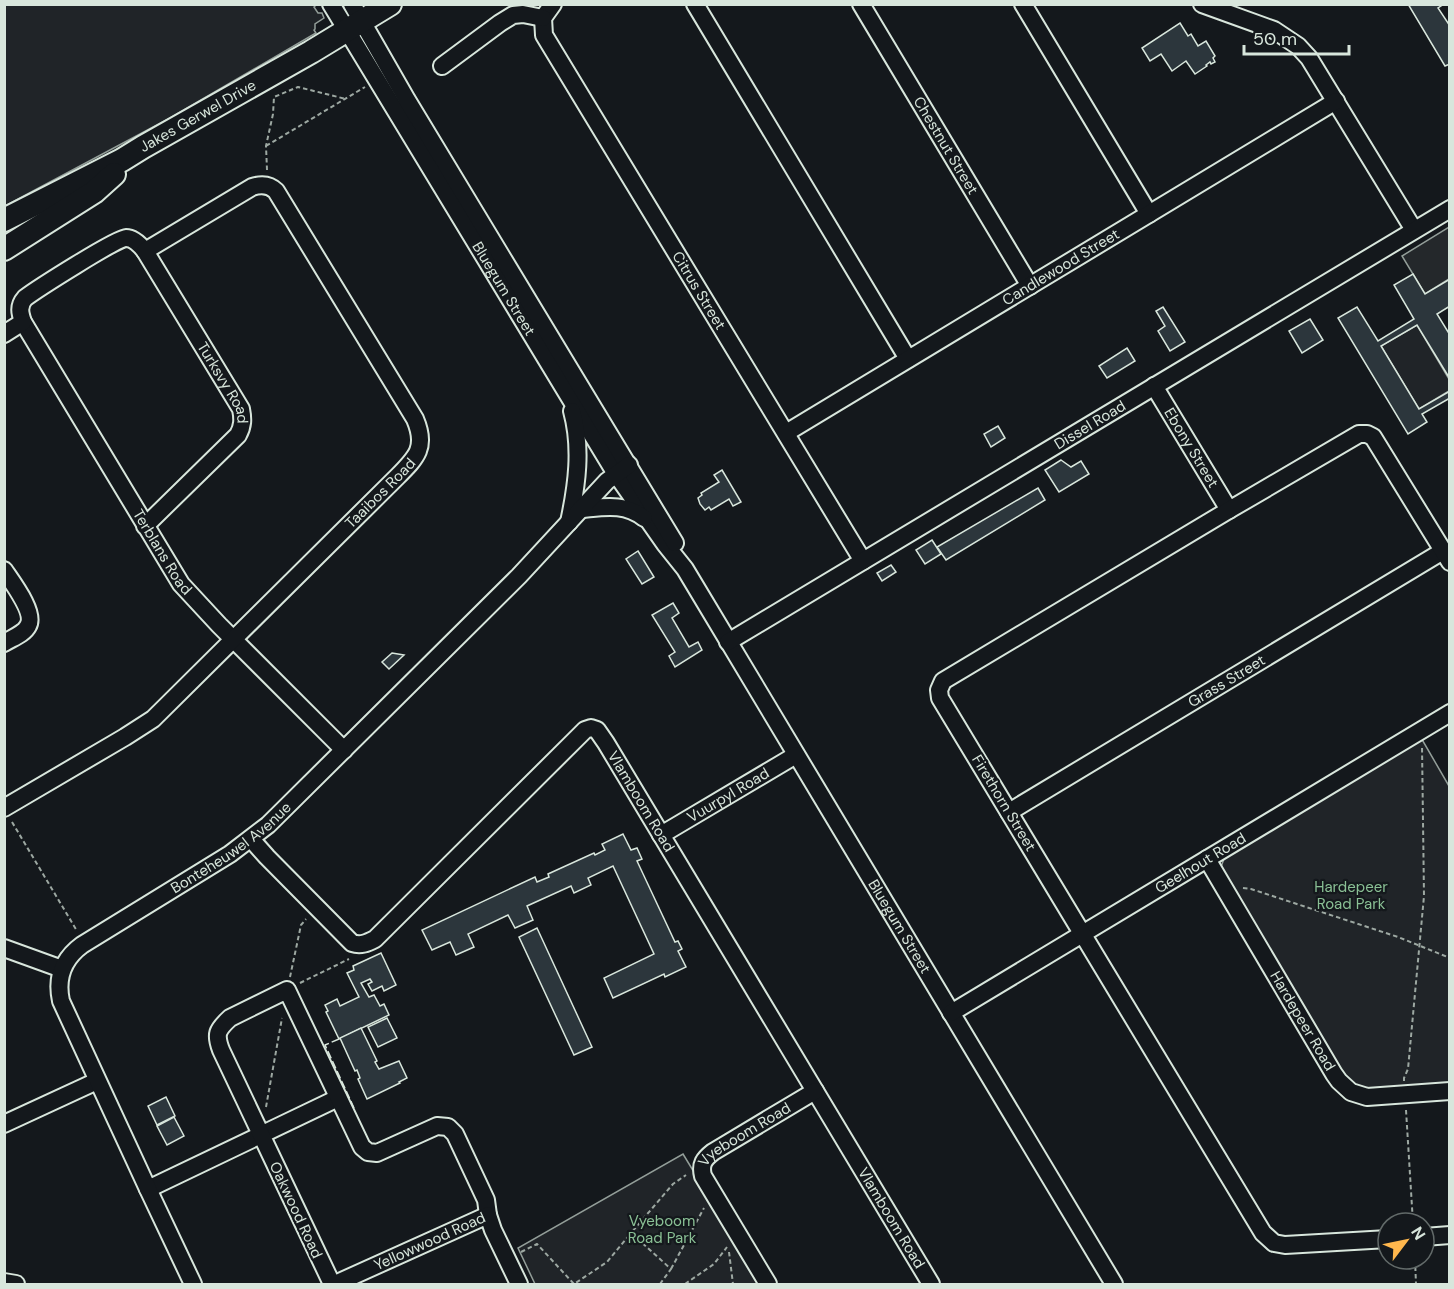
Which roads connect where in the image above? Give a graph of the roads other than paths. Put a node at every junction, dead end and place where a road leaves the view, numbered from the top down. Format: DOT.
graph roads {
  1 [pos="331,4"];
  2 [pos="390,4"];
  3 [pos="694,4"];
  4 [pos="861,4"];
  5 [pos="1023,4"];
  6 [pos="1202,4"];
  7 [pos="548,11"];
  8 [pos="353,19"];
  9 [pos="442,66"];
  10 [pos="1336,101"];
  11 [pos="143,147"];
  12 [pos="1449,209"];
  13 [pos="1149,214"];
  14 [pos="4,220"];
  15 [pos="1414,230"];
  16 [pos="152,247"];
  17 [pos="4,249"];
  18 [pos="1030,286"];
  19 [pos="23,322"];
  20 [pos="4,334"];
  21 [pos="908,359"];
  22 [pos="1155,386"];
  23 [pos="568,396"];
  24 [pos="786,433"];
  25 [pos="623,470"];
  26 [pos="582,509"];
  27 [pos="1229,510"];
  28 [pos="569,523"];
  29 [pos="650,523"];
  30 [pos="145,526"];
  31 [pos="1446,557"];
  32 [pos="862,561"];
  33 [pos="685,569"];
  34 [pos="4,570"];
  35 [pos="234,640"];
  36 [pos="728,642"];
  37 [pos="4,643"];
  38 [pos="1449,713"];
  39 [pos="344,750"];
  40 [pos="796,755"];
  41 [pos="7,812"];
  42 [pos="1010,812"];
  43 [pos="662,835"];
  44 [pos="251,839"];
  45 [pos="1207,859"];
  46 [pos="1083,934"];
  47 [pos="4,948"];
  48 [pos="62,969"];
  49 [pos="951,1013"];
  50 [pos="98,1081"];
  51 [pos="815,1091"];
  52 [pos="1449,1091"];
  53 [pos="338,1098"];
  54 [pos="4,1124"];
  55 [pos="261,1135"];
  56 [pos="148,1189"];
  57 [pos="488,1215"];
  58 [pos="1376,1240"];
  59 [pos="4,1282"];
  60 [pos="16,1284"];
  61 [pos="194,1284"];
  62 [pos="333,1284"];
  63 [pos="519,1284"];
  64 [pos="768,1284"];
  65 [pos="931,1284"];
  66 [pos="1114,1284"];
  1 -- 8 [label="street, Bluegum Street"];
  2 -- 8 [label="highway, Jakes Gerwel Drive"];
  3 -- 21 [label="street"];
  4 -- 18 [label="street, Chestnut Street"];
  5 -- 13 [label="street"];
  6 -- 10 [label="street"];
  7 -- 9 [label="street, Citrus Street"];
  7 -- 24 [label="street, Citrus Street"];
  8 -- 11 [label="highway, Jakes Gerwel Drive"];
  8 -- 23 [label="street, Bluegum Street"];
  8 -- 25 [label="street, Bluegum Street"];
  10 -- 13 [label="street, Candlewood Street"];
  10 -- 15 [label="street"];
  11 -- 14 [label="highway, Jakes Gerwel Drive"];
  11 -- 17 [label="highway"];
  12 -- 15 [label="street, Dissel Road"];
  13 -- 18 [label="street, Candlewood Street"];
  15 -- 22 [label="street, Dissel Road"];
  16 -- 19 [label="street"];
  16 -- 30 [label="street, Turksvy Road"];
  16 -- 35 [label="street, Taaibos Road"];
  18 -- 21 [label="street, Candlewood Street"];
  19 -- 20 [label="street"];
  19 -- 30 [label="street, Terblans Road"];
  21 -- 24 [label="street, Candlewood Street"];
  22 -- 27 [label="street, Ebony Street"];
  22 -- 32 [label="street, Dissel Road"];
  23 -- 25 [label="street, Bluegum Street"];
  23 -- 28 [label="street"];
  24 -- 32 [label="street, Citrus Street"];
  25 -- 26 [label="street, Bonteheuwel Avenue"];
  25 -- 29 [label="street, Bluegum Street"];
  25 -- 33 [label="street, Bluegum Street"];
  26 -- 28 [label="street, Bonteheuwel Avenue"];
  26 -- 29 [label="street"];
  27 -- 31 [label="street, Firethorn Street"];
  27 -- 42 [label="street, Firethorn Street"];
  28 -- 39 [label="street, Bonteheuwel Avenue"];
  29 -- 33 [label="street, Bluegum Street"];
  30 -- 35 [label="street, Terblans Road"];
  31 -- 42 [label="street, Grass Street"];
  32 -- 36 [label="street, Dissel Road"];
  33 -- 36 [label="street, Bluegum Street"];
  34 -- 37 [label="street"];
  35 -- 39 [label="street, Terblans Road"];
  35 -- 41 [label="street, Taaibos Road"];
  36 -- 40 [label="street, Bluegum Street"];
  38 -- 45 [label="street, Geelhout Road"];
  39 -- 44 [label="street, Bonteheuwel Avenue"];
  40 -- 43 [label="street, Vuurpyl Road"];
  40 -- 49 [label="street, Bluegum Street"];
  42 -- 46 [label="street, Firethorn Street"];
  43 -- 44 [label="street, Vlamboom Road"];
  43 -- 51 [label="street, Vlamboom Road"];
  44 -- 48 [label="street, Bonteheuwel Avenue"];
  45 -- 46 [label="street, Geelhout Road"];
  45 -- 52 [label="street, Hardepeer Road"];
  46 -- 49 [label="street, Geelhout Road"];
  46 -- 58 [label="street, Firethorn Street"];
  47 -- 48 [label="street"];
  48 -- 50 [label="street"];
  49 -- 66 [label="street, Bluegum Street"];
  50 -- 54 [label="street"];
  50 -- 56 [label="street"];
  51 -- 64 [label="street, Vyeboom Road"];
  51 -- 65 [label="street, Vlamboom Road"];
  53 -- 55 [label="street"];
  53 -- 55 [label="street, Oakwood Road"];
  53 -- 57 [label="street"];
  55 -- 56 [label="street"];
  55 -- 62 [label="street, Oakwood Road"];
  56 -- 61 [label="street"];
  57 -- 62 [label="street, Yellowwood Road"];
  57 -- 63 [label="street, Yellowwood Road"];
  59 -- 60 [label="street"];
}
